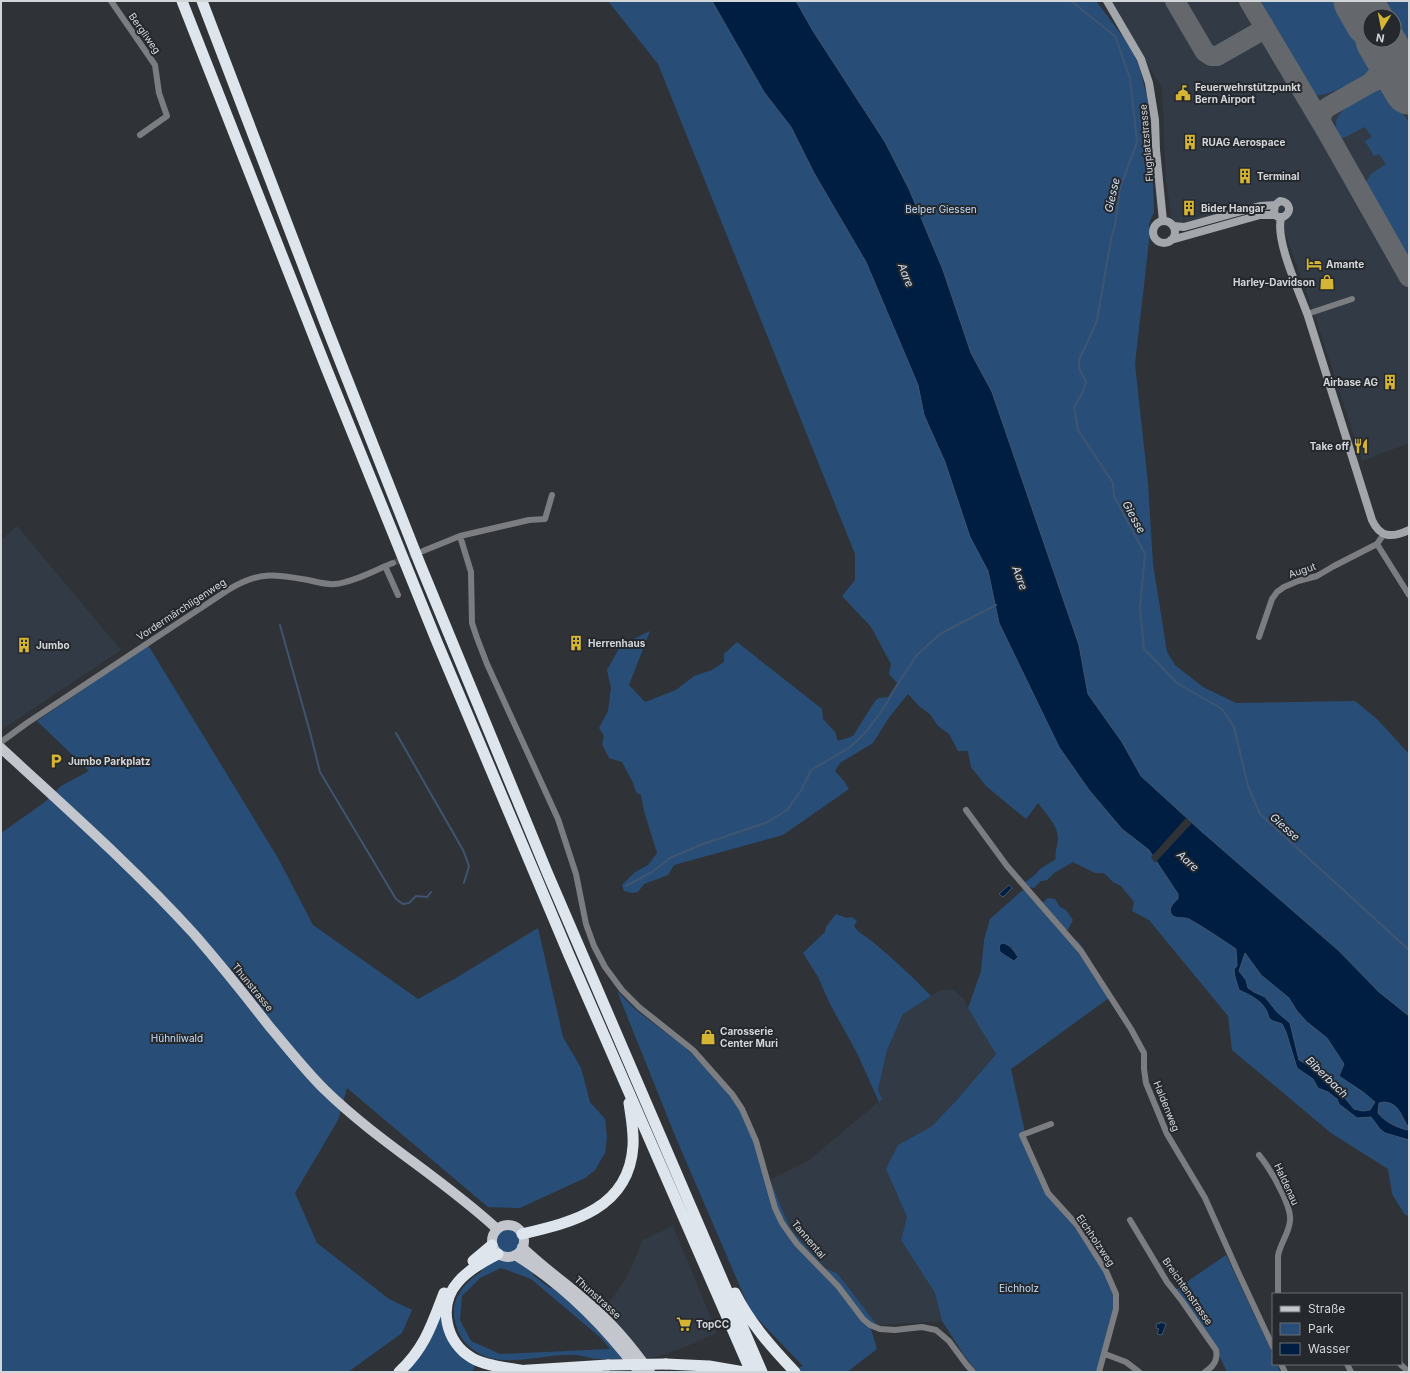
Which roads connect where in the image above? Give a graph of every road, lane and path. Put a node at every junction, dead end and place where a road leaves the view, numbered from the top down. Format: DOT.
graph roads {
  1 [pos="111,1"];
  2 [pos="182,1"];
  3 [pos="202,1"];
  4 [pos="1107,1"];
  5 [pos="140,134"];
  6 [pos="1274,205"];
  7 [pos="1278,216"];
  8 [pos="1163,221"];
  9 [pos="1173,226"];
  10 [pos="1171,240"];
  11 [pos="1352,298"];
  12 [pos="1307,314"];
  13 [pos="552,495"];
  14 [pos="1409,530"];
  15 [pos="1384,534"];
  16 [pos="460,536"];
  17 [pos="1377,544"];
  18 [pos="423,551"];
  19 [pos="393,563"];
  20 [pos="385,566"];
  21 [pos="398,595"];
  22 [pos="1409,595"];
  23 [pos="1259,637"];
  24 [pos="1,742"];
  25 [pos="1,748"];
  26 [pos="966,810"];
  27 [pos="627,1089"];
  28 [pos="1052,1124"];
  29 [pos="1259,1155"];
  30 [pos="1130,1220"];
  31 [pos="497,1229"];
  32 [pos="522,1234"];
  33 [pos="708,1246"];
  34 [pos="522,1247"];
  35 [pos="495,1250"];
  36 [pos="515,1255"];
  37 [pos="1278,1293"];
  38 [pos="1271,1337"];
  39 [pos="1105,1354"];
  40 [pos="1401,1365"];
  41 [pos="520,1370"];
  42 [pos="399,1372"];
  43 [pos="507,1372"];
  44 [pos="639,1372"];
  45 [pos="650,1372"];
  46 [pos="744,1372"];
  47 [pos="750,1372"];
  48 [pos="762,1372"];
  49 [pos="795,1372"];
  50 [pos="973,1372"];
  51 [pos="1099,1372"];
  52 [pos="1140,1372"];
  53 [pos="1206,1372"];
  54 [pos="1409,1372"];
  1 -- 5 [label="street, Bergliweg"];
  2 -- 27 [label="highway"];
  3 -- 33 [label="highway"];
  4 -- 8 [label="street, Flugplatzstrasse"];
  6 -- 7 [label="street"];
  6 -- 7 [label="street"];
  6 -- 9 [label="street"];
  7 -- 10 [label="street"];
  7 -- 12 [label="street"];
  8 -- 9 [label="street"];
  8 -- 10 [label="street"];
  9 -- 10 [label="street"];
  11 -- 12 [label="street"];
  12 -- 15 [label="street"];
  13 -- 16 [label="street"];
  14 -- 15 [label="street"];
  15 -- 17 [label="street"];
  16 -- 18 [label="street"];
  16 -- 50 [label="street, Tannental"];
  17 -- 22 [label="street"];
  17 -- 23 [label="street, Augut"];
  19 -- 20 [label="street, Vordermärchligenweg"];
  20 -- 21 [label="street"];
  20 -- 24 [label="street, Vordermärchligenweg"];
  25 -- 31 [label="main road, Thunstrasse"];
  26 -- 38 [label="street, Haldenweg"];
  27 -- 32 [label="highway"];
  27 -- 47 [label="highway"];
  28 -- 39 [label="street, Eichholzweg"];
  29 -- 37 [label="street, Haldenau"];
  30 -- 53 [label="street, Breichtenstrasse"];
  31 -- 32 [label="main road"];
  31 -- 35 [label="main road"];
  32 -- 34 [label="main road"];
  33 -- 48 [label="highway"];
  33 -- 49 [label="highway"];
  34 -- 36 [label="main road"];
  34 -- 45 [label="main road, Thunstrasse"];
  35 -- 36 [label="main road"];
  35 -- 41 [label="highway"];
  35 -- 42 [label="highway"];
  36 -- 44 [label="main road, Thunstrasse"];
  39 -- 51 [label="street, Eichholzweg"];
  39 -- 52 [label="street"];
  40 -- 54 [label="street"];
  41 -- 43 [label="highway"];
  41 -- 46 [label="highway, bridge"];
}
